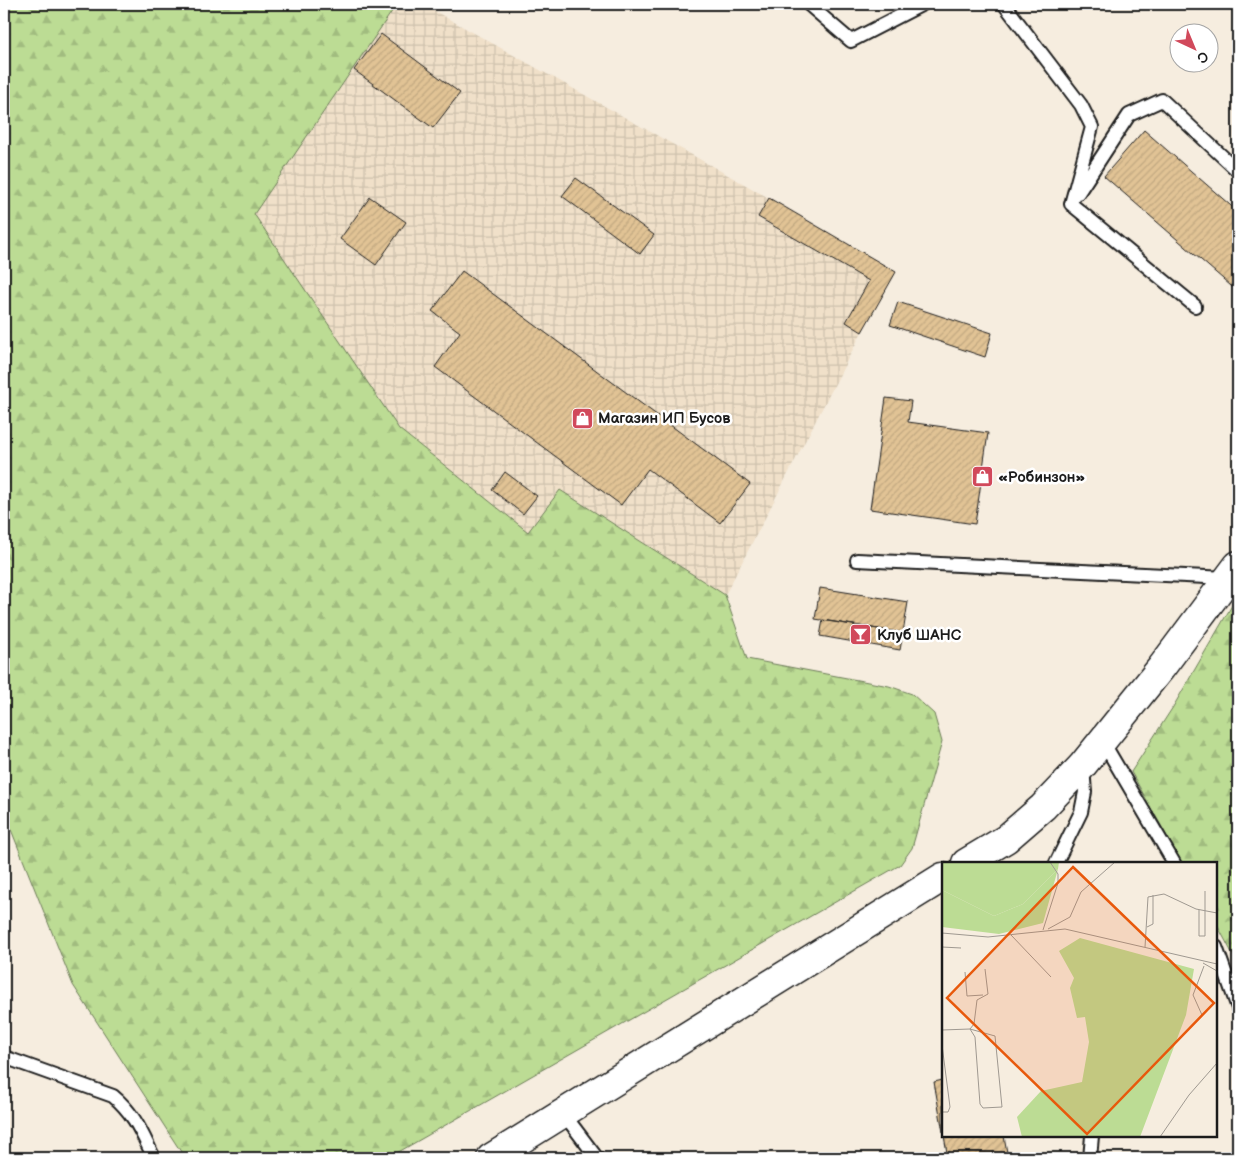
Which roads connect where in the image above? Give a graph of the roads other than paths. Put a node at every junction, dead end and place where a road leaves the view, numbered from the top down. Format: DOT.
graph roads {
  1 [pos="808,4"];
  2 [pos="923,4"];
  3 [pos="1004,4"];
  4 [pos="1238,171"];
  5 [pos="1071,204"];
  6 [pos="1195,306"];
  7 [pos="857,560"];
  8 [pos="1233,572"];
  9 [pos="1103,742"];
  10 [pos="1082,766"];
  11 [pos="968,862"];
  12 [pos="1057,862"];
  13 [pos="1173,862"];
  14 [pos="942,879"];
  15 [pos="1217,950"];
  16 [pos="1238,1008"];
  17 [pos="4,1057"];
  18 [pos="563,1113"];
  19 [pos="1092,1137"];
  20 [pos="154,1158"];
  21 [pos="491,1158"];
  22 [pos="597,1158"];
  23 [pos="1090,1158"];
  1 -- 2 [label="lane"];
  3 -- 5 [label="lane"];
  4 -- 5 [label="lane"];
  5 -- 6 [label="lane"];
  7 -- 8 [label="lane"];
  8 -- 9 [label="main road"];
  9 -- 10 [label="main road"];
  9 -- 13 [label="lane"];
  10 -- 11 [label="main road"];
  10 -- 12 [label="lane"];
  14 -- 18 [label="main road"];
  15 -- 16 [label="lane"];
  17 -- 20 [label="lane"];
  18 -- 21 [label="main road"];
  18 -- 22 [label="lane"];
  19 -- 23 [label="lane"];
}
